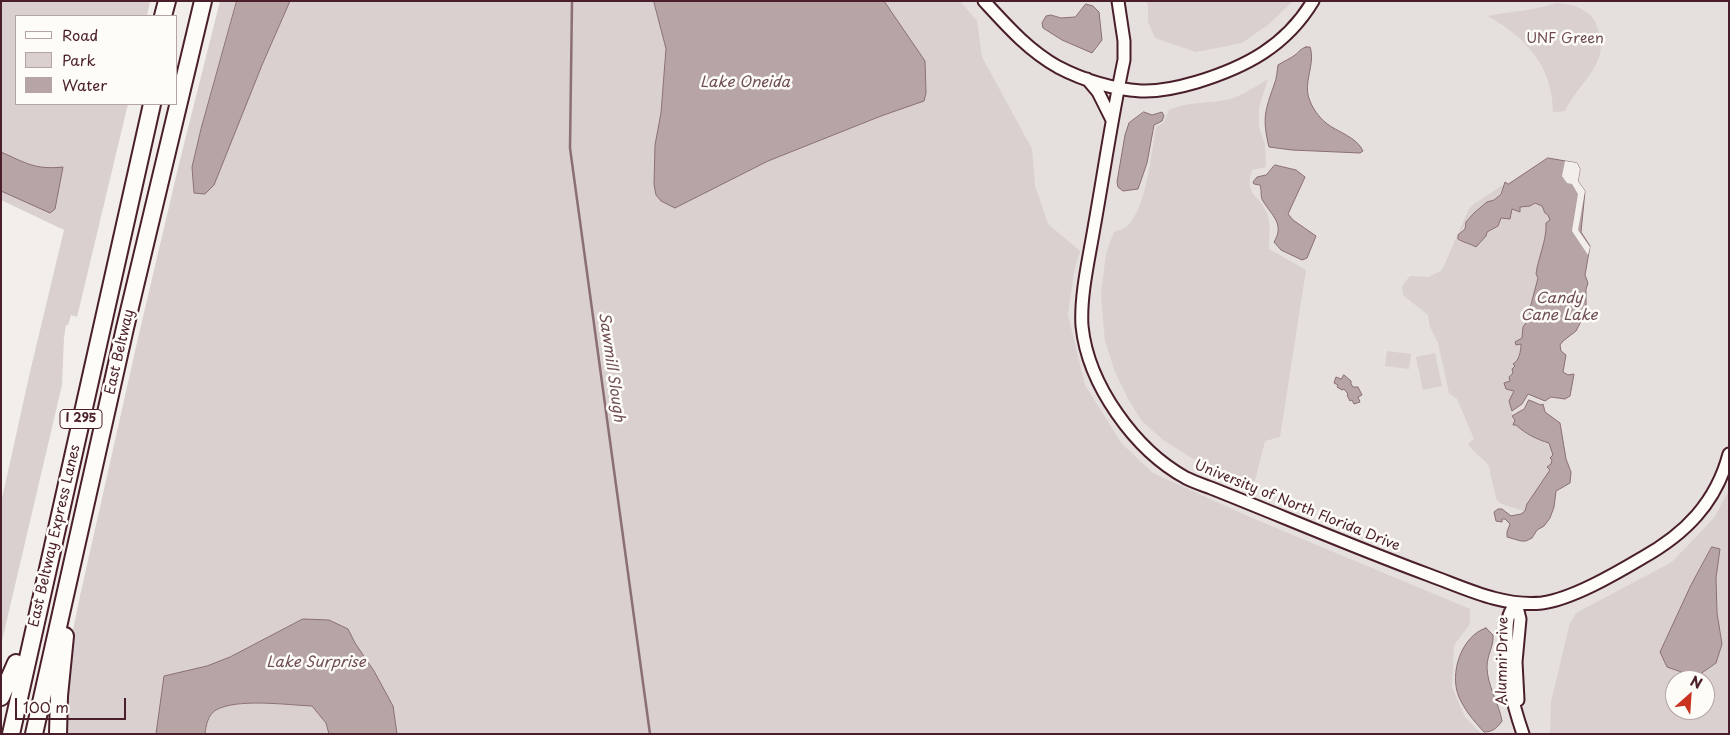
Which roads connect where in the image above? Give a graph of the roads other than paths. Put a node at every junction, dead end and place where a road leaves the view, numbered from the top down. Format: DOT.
graph roads {
  1 [pos="157,1"];
  2 [pos="167,1"];
  3 [pos="175,1"];
  4 [pos="203,1"];
  5 [pos="984,1"];
  6 [pos="1118,1"];
  7 [pos="1313,1"];
  8 [pos="154,15"];
  9 [pos="163,15"];
  10 [pos="172,15"];
  11 [pos="1087,80"];
  12 [pos="1118,87"];
  13 [pos="143,105"];
  14 [pos="152,105"];
  15 [pos="1112,121"];
  16 [pos="1729,454"];
  17 [pos="1516,603"];
  18 [pos="61,613"];
  19 [pos="16,663"];
  20 [pos="1,697"];
  21 [pos="1,733"];
  22 [pos="11,734"];
  23 [pos="34,734"];
  24 [pos="58,734"];
  25 [pos="1523,734"];
  1 -- 8 [label="highway"];
  2 -- 9 [label="highway"];
  3 -- 10 [label="highway"];
  4 -- 18 [label="highway, East Beltway / I 295"];
  5 -- 11 [label="street"];
  6 -- 12 [label="street, University of North Florida Drive"];
  7 -- 12 [label="street"];
  11 -- 12 [label="street"];
  11 -- 15 [label="street"];
  12 -- 15 [label="street, University of North Florida Drive"];
  13 -- 19 [label="highway, I 295"];
  14 -- 22 [label="highway, East Beltway Express Lanes / I 295"];
  15 -- 17 [label="street, University of North Florida Drive"];
  16 -- 17 [label="street, University of North Florida Drive"];
  17 -- 25 [label="street, Alumni Drive"];
  18 -- 23 [label="highway, East Beltway / I 295"];
  18 -- 24 [label="highway"];
  19 -- 20 [label="highway"];
  19 -- 21 [label="highway, I 295"];
}
